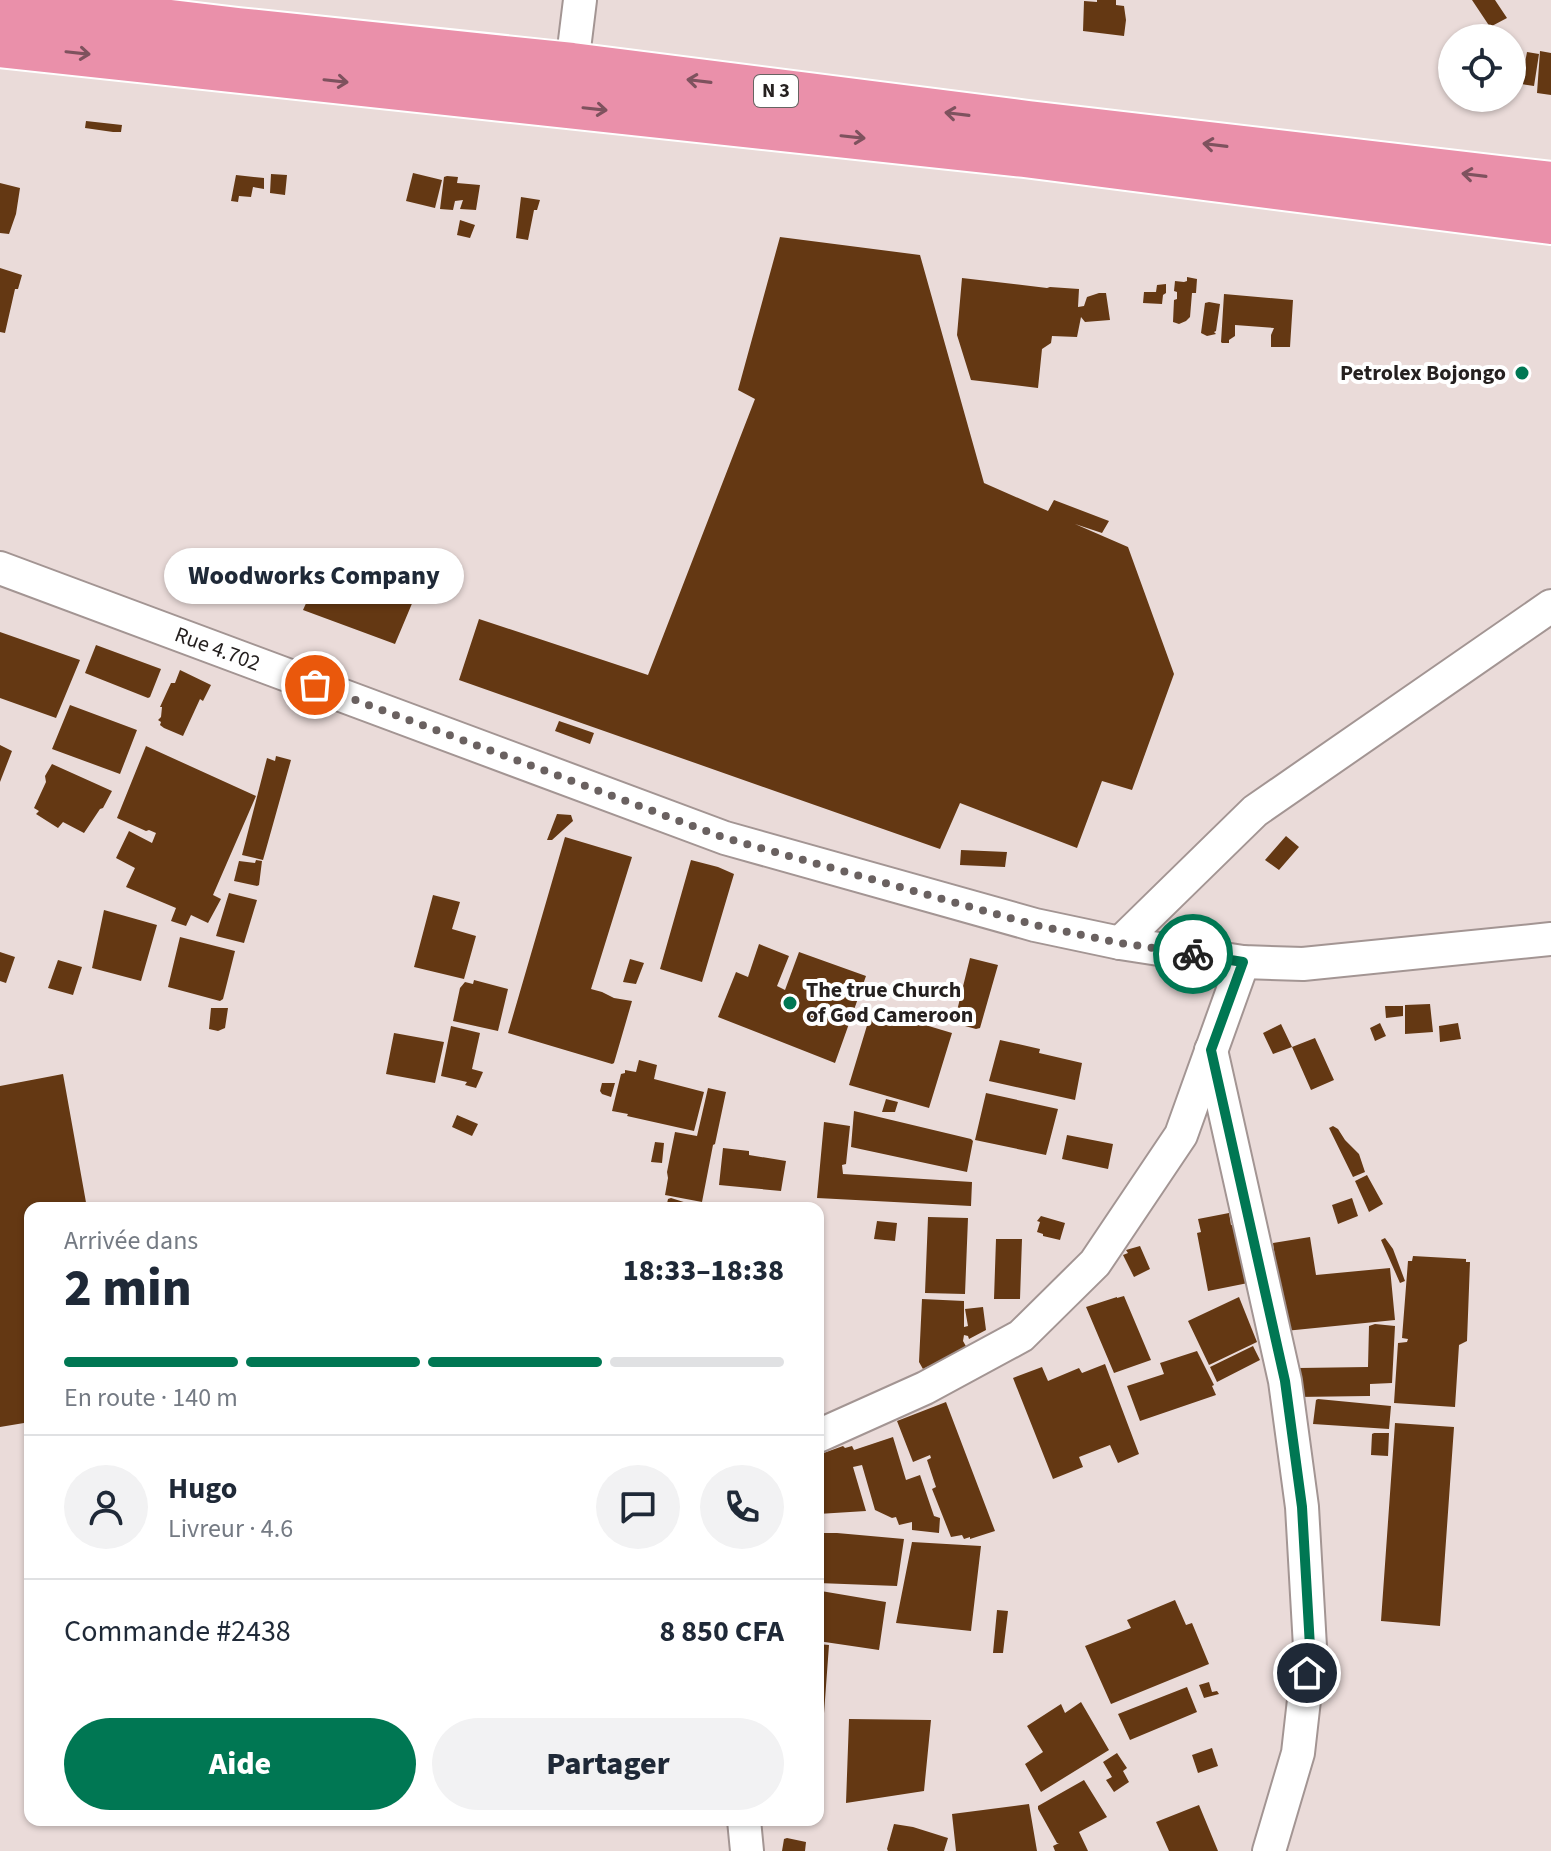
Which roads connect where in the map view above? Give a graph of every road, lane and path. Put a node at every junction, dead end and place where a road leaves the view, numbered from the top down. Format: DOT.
graph roads {
  1 [pos="580,0"];
  2 [pos="0,2"];
  3 [pos="0,45"];
  4 [pos="237,50"];
  5 [pos="572,65"];
  6 [pos="1551,184"];
  7 [pos="1551,222"];
  8 [pos="0,568"];
  9 [pos="1551,606"];
  10 [pos="1551,939"];
  11 [pos="1120,943"];
  12 [pos="1243,962"];
  13 [pos="1211,1050"];
  14 [pos="824,1433"];
  15 [pos="745,1826"];
  16 [pos="747,1851"];
  17 [pos="1269,1851"];
  1 -- 5 [label="street"];
  2 -- 4 [label="highway, N 3"];
  3 -- 4 [label="highway, N 3, one-way"];
  4 -- 5 [label="highway, N 3"];
  4 -- 7 [label="highway, N 3, one-way"];
  6 -- 5 [label="highway, N 3, one-way"];
  8 -- 11 [label="street, Rue 4.702"];
  9 -- 11 [label="street"];
  10 -- 12 [label="street, Rue 4.702"];
  11 -- 12 [label="street, Rue 4.702"];
  12 -- 13 [label="street"];
  13 -- 14 [label="street"];
  13 -- 17 [label="street"];
  15 -- 16 [label="street"];
}
